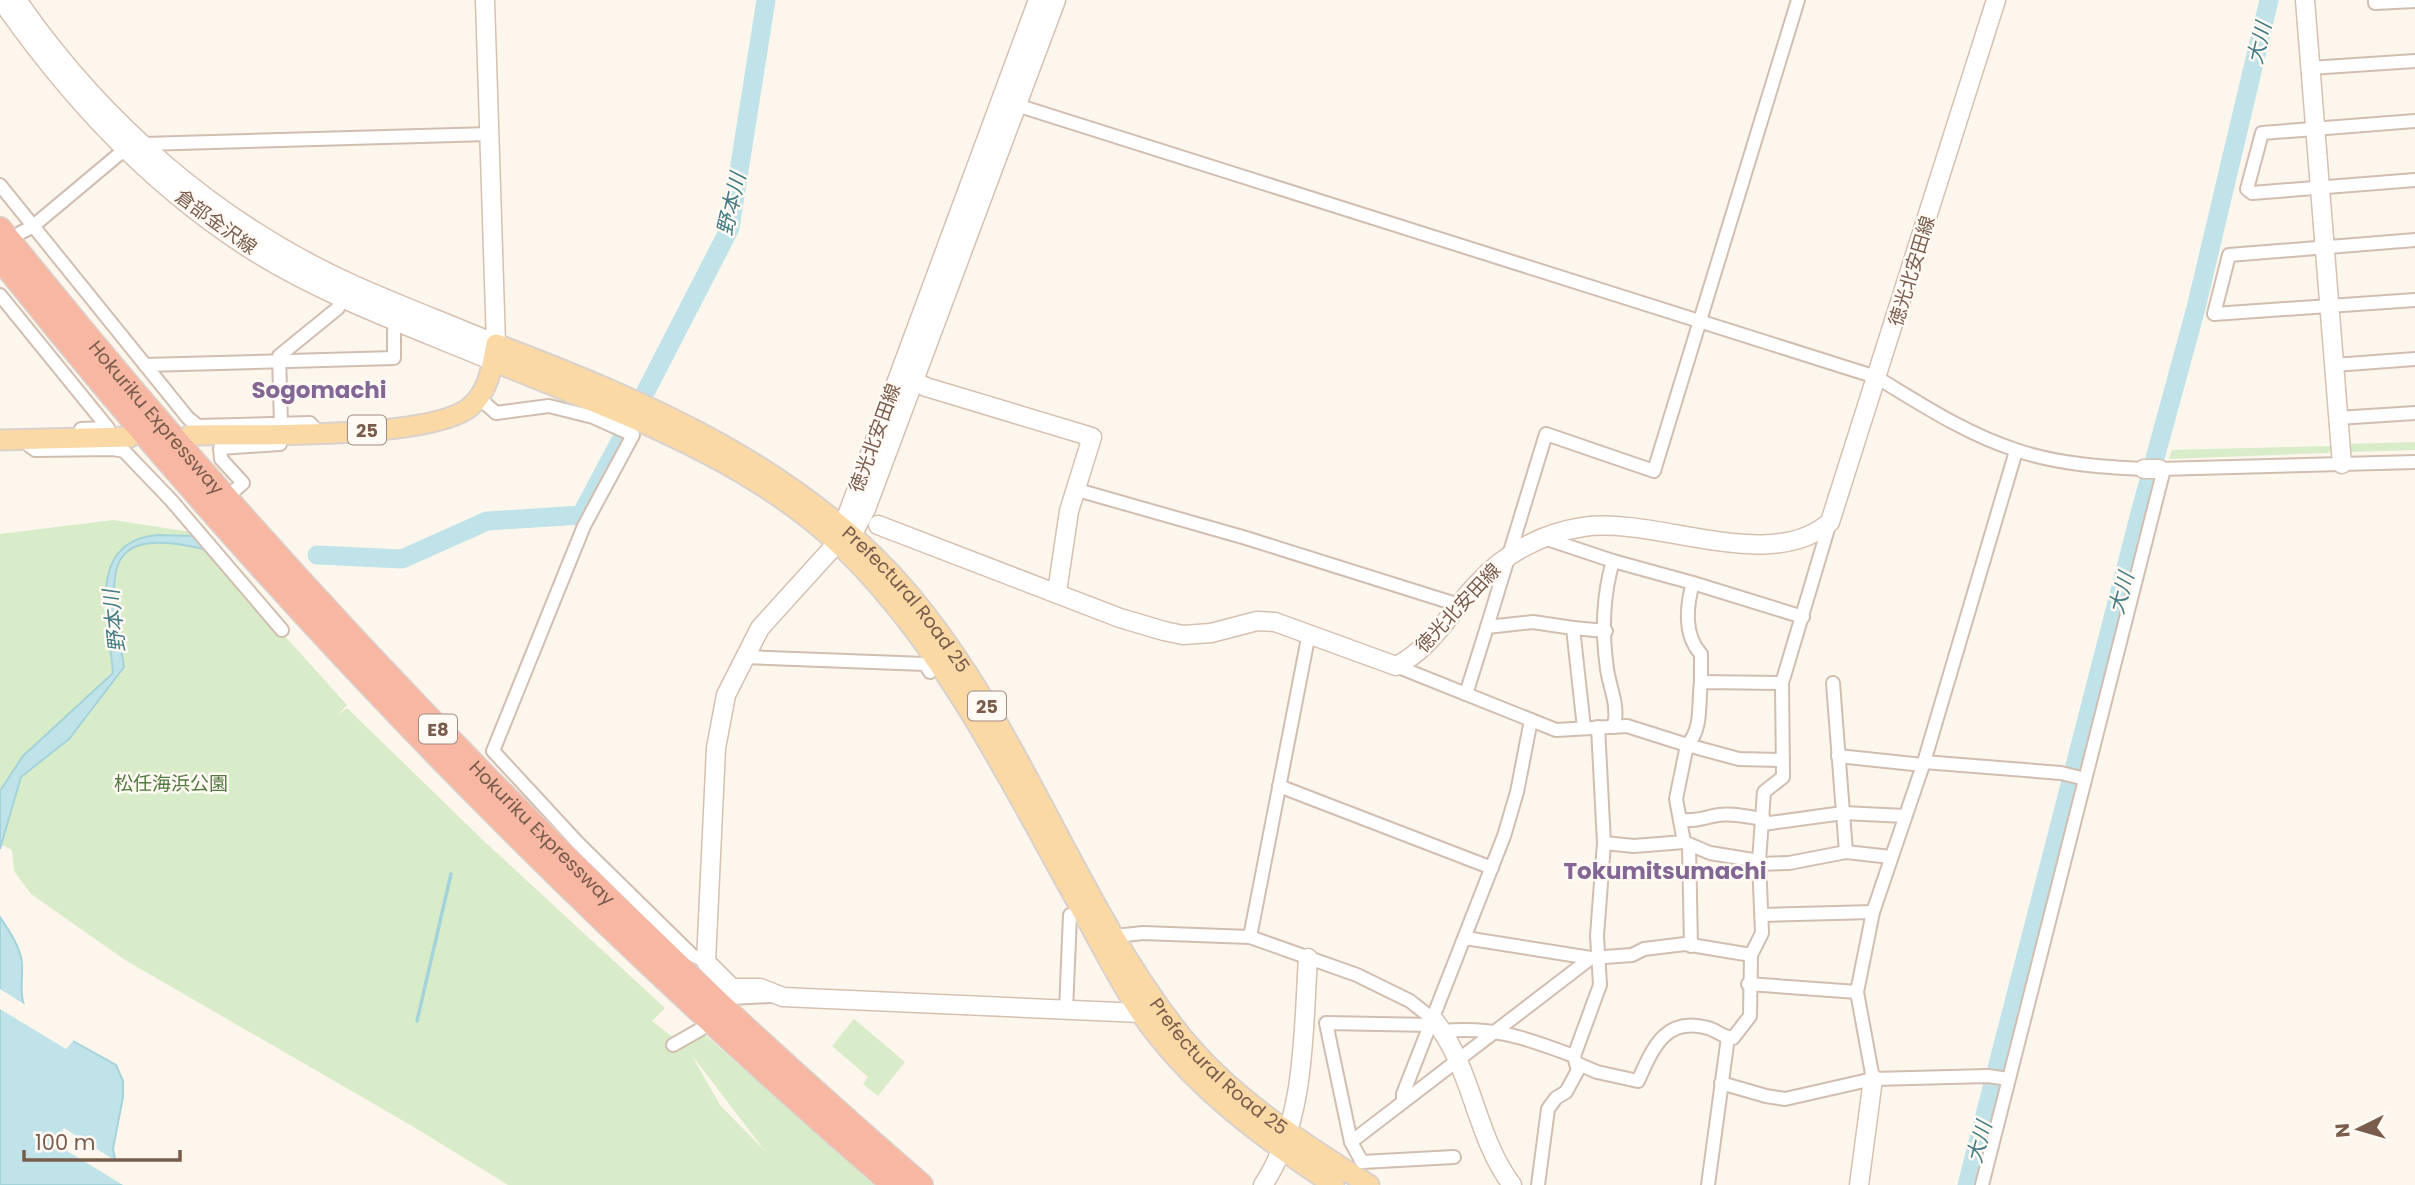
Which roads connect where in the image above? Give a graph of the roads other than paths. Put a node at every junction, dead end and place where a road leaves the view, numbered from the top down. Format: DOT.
graph roads {
  1 [pos="1,0"];
  2 [pos="17,0"];
  3 [pos="485,0"];
  4 [pos="1038,0"];
  5 [pos="1056,0"];
  6 [pos="1798,0"];
  7 [pos="1996,0"];
  8 [pos="2305,0"];
  9 [pos="2375,0"];
  10 [pos="2415,1"];
  11 [pos="2415,61"];
  12 [pos="2310,68"];
  13 [pos="1009,102"];
  14 [pos="2415,121"];
  15 [pos="2314,130"];
  16 [pos="491,134"];
  17 [pos="144,144"];
  18 [pos="124,150"];
  19 [pos="2415,180"];
  20 [pos="0,185"];
  21 [pos="2319,189"];
  22 [pos="17,230"];
  23 [pos="2415,240"];
  24 [pos="2324,247"];
  25 [pos="0,258"];
  26 [pos="0,295"];
  27 [pos="343,298"];
  28 [pos="2415,300"];
  29 [pos="2329,305"];
  30 [pos="398,321"];
  31 [pos="1702,321"];
  32 [pos="495,352"];
  33 [pos="2415,359"];
  34 [pos="279,362"];
  35 [pos="145,365"];
  36 [pos="2334,365"];
  37 [pos="906,377"];
  38 [pos="1876,377"];
  39 [pos="478,397"];
  40 [pos="2415,414"];
  41 [pos="2338,418"];
  42 [pos="281,424"];
  43 [pos="318,432"];
  44 [pos="190,435"];
  45 [pos="130,437"];
  46 [pos="0,440"];
  47 [pos="22,440"];
  48 [pos="2016,451"];
  49 [pos="2415,462"];
  50 [pos="2342,464"];
  51 [pos="2155,469"];
  52 [pos="1074,489"];
  53 [pos="234,491"];
  54 [pos="203,517"];
  55 [pos="1830,522"];
  56 [pos="878,525"];
  57 [pos="192,527"];
  58 [pos="843,535"];
  59 [pos="1544,538"];
  60 [pos="1506,557"];
  61 [pos="1613,561"];
  62 [pos="1693,583"];
  63 [pos="1057,592"];
  64 [pos="1460,605"];
  65 [pos="1803,617"];
  66 [pos="1487,627"];
  67 [pos="1573,628"];
  68 [pos="282,630"];
  69 [pos="1606,631"];
  70 [pos="1308,633"];
  71 [pos="743,657"];
  72 [pos="1396,666"];
  73 [pos="930,672"];
  74 [pos="1701,682"];
  75 [pos="1782,683"];
  76 [pos="1833,683"];
  77 [pos="1466,694"];
  78 [pos="1531,720"];
  79 [pos="1598,727"];
  80 [pos="1614,727"];
  81 [pos="1584,728"];
  82 [pos="1687,745"];
  83 [pos="1838,757"];
  84 [pos="1783,761"];
  85 [pos="1923,764"];
  86 [pos="2076,777"];
  87 [pos="1279,786"];
  88 [pos="1843,813"];
  89 [pos="1905,816"];
  90 [pos="1680,821"];
  91 [pos="1763,822"];
  92 [pos="1604,843"];
  93 [pos="1686,843"];
  94 [pos="1846,852"];
  95 [pos="1891,857"];
  96 [pos="1759,863"];
  97 [pos="1492,868"];
  98 [pos="1873,912"];
  99 [pos="1070,915"];
  100 [pos="1763,915"];
  101 [pos="1115,936"];
  102 [pos="1250,937"];
  103 [pos="1465,938"];
  104 [pos="1692,946"];
  105 [pos="1751,955"];
  106 [pos="1308,958"];
  107 [pos="1594,958"];
  108 [pos="706,962"];
  109 [pos="1748,984"];
  110 [pos="770,990"];
  111 [pos="1857,992"];
  112 [pos="731,998"];
  113 [pos="1066,1010"];
  114 [pos="1141,1013"];
  115 [pos="1304,1023"];
  116 [pos="1326,1023"];
  117 [pos="1436,1026"];
  118 [pos="701,1029"];
  119 [pos="1497,1030"];
  120 [pos="1728,1037"];
  121 [pos="673,1045"];
  122 [pos="1459,1059"];
  123 [pos="1575,1060"];
  124 [pos="1873,1079"];
  125 [pos="2005,1079"];
  126 [pos="1721,1083"];
  127 [pos="1403,1102"];
  128 [pos="1351,1142"];
  129 [pos="1285,1143"];
  130 [pos="1454,1157"];
  131 [pos="894,1185"];
  132 [pos="921,1185"];
  133 [pos="1263,1185"];
  134 [pos="1334,1185"];
  135 [pos="1369,1185"];
  136 [pos="1512,1185"];
  137 [pos="1538,1185"];
  138 [pos="1708,1185"];
  139 [pos="1858,1185"];
  140 [pos="1982,1185"];
  1 -- 18 [label="main road, 倉部金沢線"];
  2 -- 17 [label="main road, 倉部金沢線"];
  3 -- 16 [label="main road"];
  4 -- 13 [label="main road"];
  5 -- 13 [label="main road"];
  6 -- 31 [label="street"];
  7 -- 38 [label="main road, 徳光北安田線"];
  8 -- 12 [label="main road"];
  9 -- 10 [label="street"];
  11 -- 12 [label="street"];
  12 -- 15 [label="main road"];
  13 -- 31 [label="street"];
  13 -- 37 [label="main road"];
  14 -- 15 [label="street"];
  15 -- 21 [label="main road"];
  15 -- 21 [label="street"];
  16 -- 17 [label="street"];
  16 -- 32 [label="main road"];
  17 -- 18 [label="street"];
  17 -- 32 [label="main road, 倉部金沢線"];
  18 -- 22 [label="street"];
  18 -- 27 [label="main road, 倉部金沢線"];
  19 -- 21 [label="street"];
  20 -- 22 [label="street"];
  21 -- 24 [label="main road"];
  22 -- 35 [label="street"];
  22 -- 132 [label="highway, Hokuriku Expressway / E8"];
  23 -- 24 [label="street"];
  24 -- 29 [label="main road"];
  24 -- 29 [label="street"];
  25 -- 131 [label="highway, Hokuriku Expressway / E8"];
  26 -- 47 [label="street"];
  27 -- 30 [label="main road, 倉部金沢線"];
  27 -- 34 [label="street"];
  28 -- 29 [label="street"];
  29 -- 36 [label="main road"];
  30 -- 32 [label="main road, 倉部金沢線"];
  30 -- 34 [label="street"];
  31 -- 38 [label="street"];
  31 -- 60 [label="street"];
  32 -- 39 [label="main road"];
  32 -- 58 [label="main road, Prefectural Road 25 / 25"];
  33 -- 36 [label="street"];
  34 -- 35 [label="street"];
  34 -- 42 [label="street"];
  35 -- 42 [label="street"];
  36 -- 41 [label="main road"];
  37 -- 52 [label="main road, 徳光北安田線"];
  37 -- 58 [label="main road, 徳光北安田線"];
  38 -- 48 [label="street"];
  38 -- 55 [label="main road, 徳光北安田線"];
  39 -- 43 [label="main road, 25"];
  39 -- 108 [label="street"];
  40 -- 41 [label="street"];
  41 -- 50 [label="main road"];
  42 -- 43 [label="street"];
  43 -- 44 [label="main road, 25"];
  43 -- 53 [label="street"];
  45 -- 47 [label="main road"];
  46 -- 47 [label="main road"];
  47 -- 57 [label="street"];
  48 -- 51 [label="street"];
  48 -- 85 [label="street"];
  49 -- 50 [label="street"];
  50 -- 51 [label="street"];
  51 -- 86 [label="street"];
  52 -- 63 [label="main road, 徳光北安田線"];
  52 -- 64 [label="street"];
  54 -- 57 [label="street"];
  55 -- 59 [label="main road, 徳光北安田線"];
  55 -- 65 [label="street"];
  56 -- 63 [label="main road"];
  57 -- 68 [label="street"];
  58 -- 71 [label="main road"];
  58 -- 101 [label="main road, Prefectural Road 25 / 25"];
  58 -- 114 [label="main road, Prefectural Road 25 / 25"];
  59 -- 60 [label="main road, 徳光北安田線"];
  59 -- 61 [label="street"];
  60 -- 64 [label="main road, 徳光北安田線"];
  60 -- 66 [label="street"];
  61 -- 62 [label="street"];
  61 -- 69 [label="street"];
  62 -- 65 [label="street"];
  62 -- 74 [label="street"];
  63 -- 70 [label="main road, 徳光北安田線"];
  64 -- 72 [label="main road, 徳光北安田線"];
  65 -- 75 [label="street"];
  66 -- 67 [label="street"];
  66 -- 77 [label="street"];
  67 -- 69 [label="street"];
  67 -- 81 [label="street"];
  69 -- 80 [label="street"];
  70 -- 72 [label="main road, 徳光北安田線"];
  70 -- 87 [label="street"];
  71 -- 73 [label="street"];
  71 -- 108 [label="main road"];
  72 -- 77 [label="street"];
  74 -- 75 [label="street"];
  74 -- 82 [label="street"];
  75 -- 84 [label="street"];
  76 -- 83 [label="street"];
  77 -- 78 [label="street"];
  78 -- 81 [label="street"];
  78 -- 97 [label="street"];
  79 -- 80 [label="street"];
  79 -- 81 [label="street"];
  79 -- 92 [label="street"];
  80 -- 82 [label="street"];
  82 -- 84 [label="street"];
  82 -- 90 [label="street"];
  83 -- 85 [label="street"];
  83 -- 88 [label="street"];
  84 -- 91 [label="street"];
  85 -- 86 [label="street"];
  85 -- 89 [label="street"];
  86 -- 125 [label="street"];
  87 -- 97 [label="street"];
  87 -- 102 [label="street"];
  88 -- 89 [label="street"];
  88 -- 91 [label="street"];
  88 -- 94 [label="street"];
  89 -- 95 [label="street"];
  90 -- 91 [label="street"];
  90 -- 93 [label="street"];
  91 -- 96 [label="street"];
  92 -- 93 [label="street"];
  92 -- 107 [label="street"];
  93 -- 96 [label="street"];
  93 -- 104 [label="street"];
  94 -- 95 [label="street"];
  94 -- 96 [label="street"];
  95 -- 98 [label="street"];
  96 -- 100 [label="street"];
  97 -- 103 [label="street"];
  98 -- 100 [label="street"];
  98 -- 111 [label="street"];
  99 -- 113 [label="street"];
  100 -- 105 [label="street"];
  101 -- 102 [label="street"];
  101 -- 129 [label="main road, Prefectural Road 25 / 25"];
  102 -- 106 [label="street"];
  103 -- 107 [label="street"];
  103 -- 117 [label="street"];
  104 -- 105 [label="street"];
  104 -- 107 [label="street"];
  105 -- 109 [label="street"];
  106 -- 115 [label="main road"];
  106 -- 117 [label="street"];
  107 -- 119 [label="street"];
  107 -- 123 [label="street"];
  108 -- 110 [label="main road"];
  109 -- 111 [label="street"];
  109 -- 120 [label="street"];
  110 -- 112 [label="street"];
  110 -- 113 [label="main road"];
  111 -- 124 [label="street"];
  113 -- 114 [label="main road"];
  114 -- 129 [label="main road, Prefectural Road 25 / 25"];
  115 -- 116 [label="street"];
  115 -- 129 [label="main road"];
  116 -- 117 [label="street"];
  116 -- 128 [label="street"];
  117 -- 119 [label="street"];
  117 -- 122 [label="main road"];
  117 -- 127 [label="street"];
  118 -- 121 [label="street"];
  119 -- 122 [label="street"];
  119 -- 123 [label="street"];
  120 -- 123 [label="street"];
  120 -- 126 [label="street"];
  122 -- 127 [label="street"];
  122 -- 136 [label="main road"];
  123 -- 137 [label="street"];
  124 -- 125 [label="street"];
  124 -- 126 [label="street"];
  124 -- 139 [label="main road"];
  125 -- 140 [label="street"];
  126 -- 138 [label="street"];
  127 -- 128 [label="street"];
  128 -- 130 [label="street"];
  129 -- 133 [label="main road"];
  129 -- 134 [label="main road, Prefectural Road 25 / 25"];
  129 -- 135 [label="main road, Prefectural Road 25 / 25"];
}
